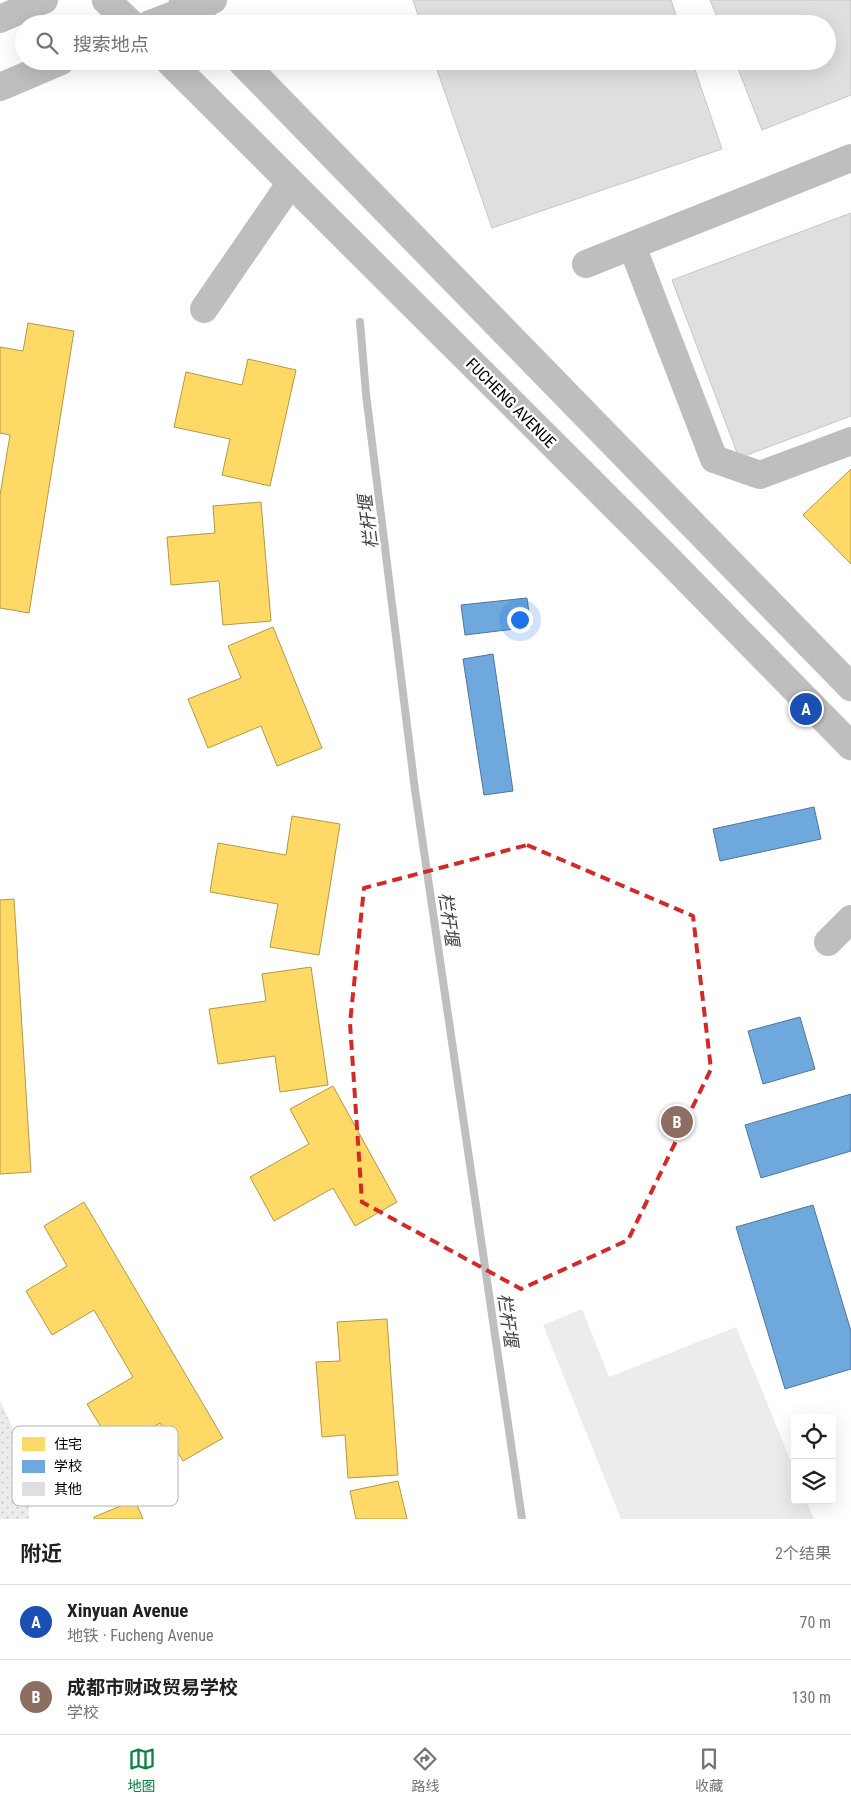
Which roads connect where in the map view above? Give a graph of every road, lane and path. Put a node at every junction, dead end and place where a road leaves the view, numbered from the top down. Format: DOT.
graph roads {
  1 [pos="44,0"];
  2 [pos="106,0"];
  3 [pos="196,6"];
  4 [pos="122,15"];
  5 [pos="173,15"];
  6 [pos="0,19"];
  7 [pos="40,70"];
  8 [pos="178,70"];
  9 [pos="250,70"];
  10 [pos="0,87"];
  11 [pos="851,158"];
  12 [pos="290,184"];
  13 [pos="632,246"];
  14 [pos="586,264"];
  15 [pos="204,309"];
  16 [pos="851,441"];
  17 [pos="851,686"];
  18 [pos="851,746"];
  19 [pos="851,919"];
  20 [pos="828,942"];
  1 -- 6 [label="main road"];
  2 -- 4 [label="main road"];
  3 -- 5 [label="main road"];
  7 -- 10 [label="main road"];
  8 -- 12 [label="main road, FUCHENG AVENUE"];
  9 -- 17 [label="main road"];
  11 -- 13 [label="main road"];
  12 -- 15 [label="main road"];
  12 -- 18 [label="main road, FUCHENG AVENUE"];
  13 -- 14 [label="main road"];
  13 -- 16 [label="main road"];
  19 -- 20 [label="main road"];
}
